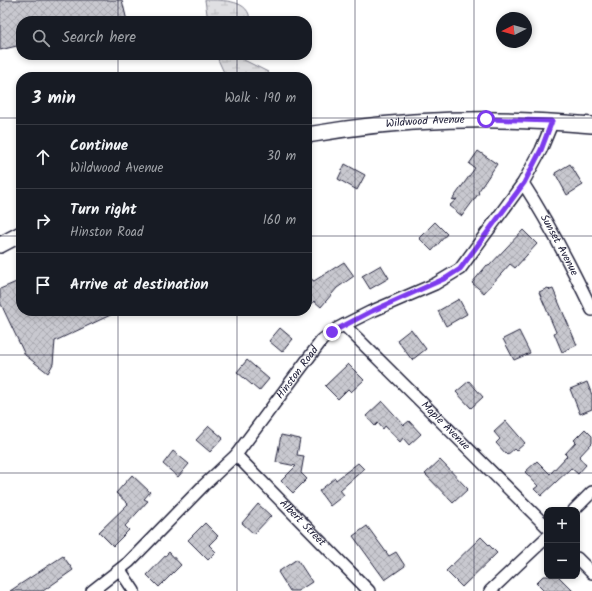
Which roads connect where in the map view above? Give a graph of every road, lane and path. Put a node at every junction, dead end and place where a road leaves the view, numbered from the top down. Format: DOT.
graph roads {
  1 [pos="552,121"];
  2 [pos="592,125"];
  3 [pos="312,134"];
  4 [pos="524,183"];
  5 [pos="16,237"];
  6 [pos="0,245"];
  7 [pos="592,310"];
  8 [pos="344,325"];
  9 [pos="236,455"];
  10 [pos="592,492"];
  11 [pos="577,507"];
  12 [pos="544,524"];
  13 [pos="544,539"];
  14 [pos="580,561"];
  15 [pos="120,570"];
  16 [pos="592,573"];
  17 [pos="92,591"];
  18 [pos="134,591"];
  19 [pos="368,591"];
  20 [pos="490,591"];
  1 -- 2 [label="street, Wildwood Avenue"];
  1 -- 3 [label="street, Wildwood Avenue"];
  1 -- 4 [label="street, Hinston Road"];
  4 -- 7 [label="street, Sunset Avenue"];
  4 -- 8 [label="street, Hinston Road"];
  5 -- 6 [label="street"];
  8 -- 9 [label="street, Hinston Road"];
  8 -- 12 [label="street, Maple Avenue"];
  9 -- 15 [label="street, Hinston Road"];
  9 -- 19 [label="street, Albert Street"];
  10 -- 11 [label="street"];
  13 -- 20 [label="street"];
  14 -- 16 [label="street"];
  15 -- 17 [label="street, Hinston Road"];
  15 -- 18 [label="street"];
}
